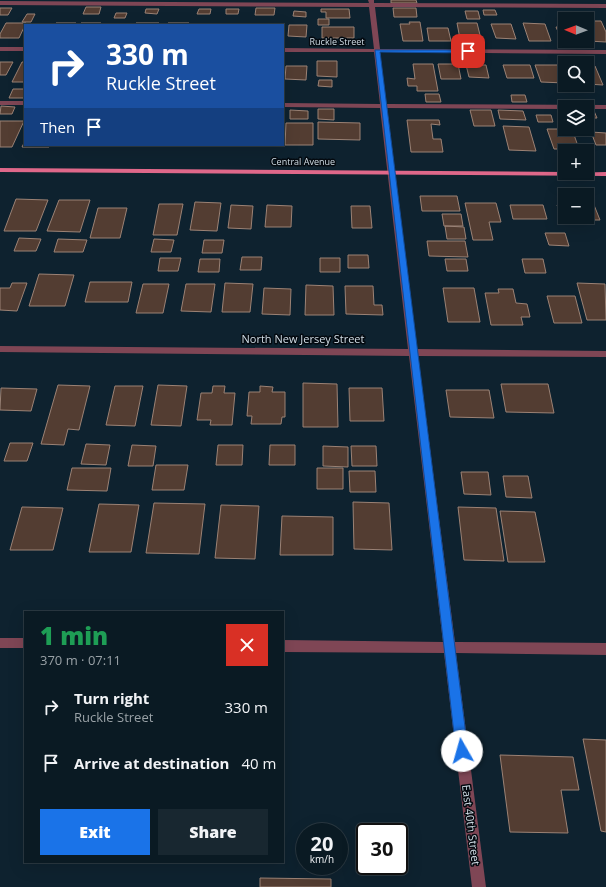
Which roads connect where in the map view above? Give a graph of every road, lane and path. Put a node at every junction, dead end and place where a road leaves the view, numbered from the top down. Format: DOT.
graph roads {
  1 [pos="372,2"];
  2 [pos="0,3"];
  3 [pos="606,6"];
  4 [pos="0,49"];
  5 [pos="24,49"];
  6 [pos="284,50"];
  7 [pos="377,51"];
  8 [pos="606,52"];
  9 [pos="0,103"];
  10 [pos="24,103"];
  11 [pos="284,105"];
  12 [pos="384,106"];
  13 [pos="606,107"];
  14 [pos="0,170"];
  15 [pos="391,172"];
  16 [pos="606,174"];
  17 [pos="0,349"];
  18 [pos="413,352"];
  19 [pos="606,354"];
  20 [pos="0,643"];
  21 [pos="24,643"];
  22 [pos="284,646"];
  23 [pos="450,647"];
  24 [pos="606,649"];
  25 [pos="479,887"];
  1 -- 2 [label="street"];
  1 -- 3 [label="street"];
  1 -- 7 [label="street, East 40th Street"];
  4 -- 5 [label="street"];
  6 -- 7 [label="street, Ruckle Street"];
  7 -- 8 [label="street, Ruckle Street"];
  7 -- 12 [label="street, East 40th Street"];
  9 -- 10 [label="street"];
  11 -- 12 [label="street"];
  12 -- 13 [label="street"];
  12 -- 15 [label="street, East 40th Street"];
  14 -- 15 [label="main road, Central Avenue"];
  15 -- 16 [label="main road, Central Avenue"];
  15 -- 18 [label="street, East 40th Street"];
  17 -- 18 [label="street, North New Jersey Street"];
  18 -- 19 [label="street, North New Jersey Street"];
  18 -- 23 [label="street, East 40th Street"];
  20 -- 21 [label="street"];
  22 -- 23 [label="street"];
  23 -- 24 [label="street"];
  23 -- 25 [label="street, East 40th Street"];
}
